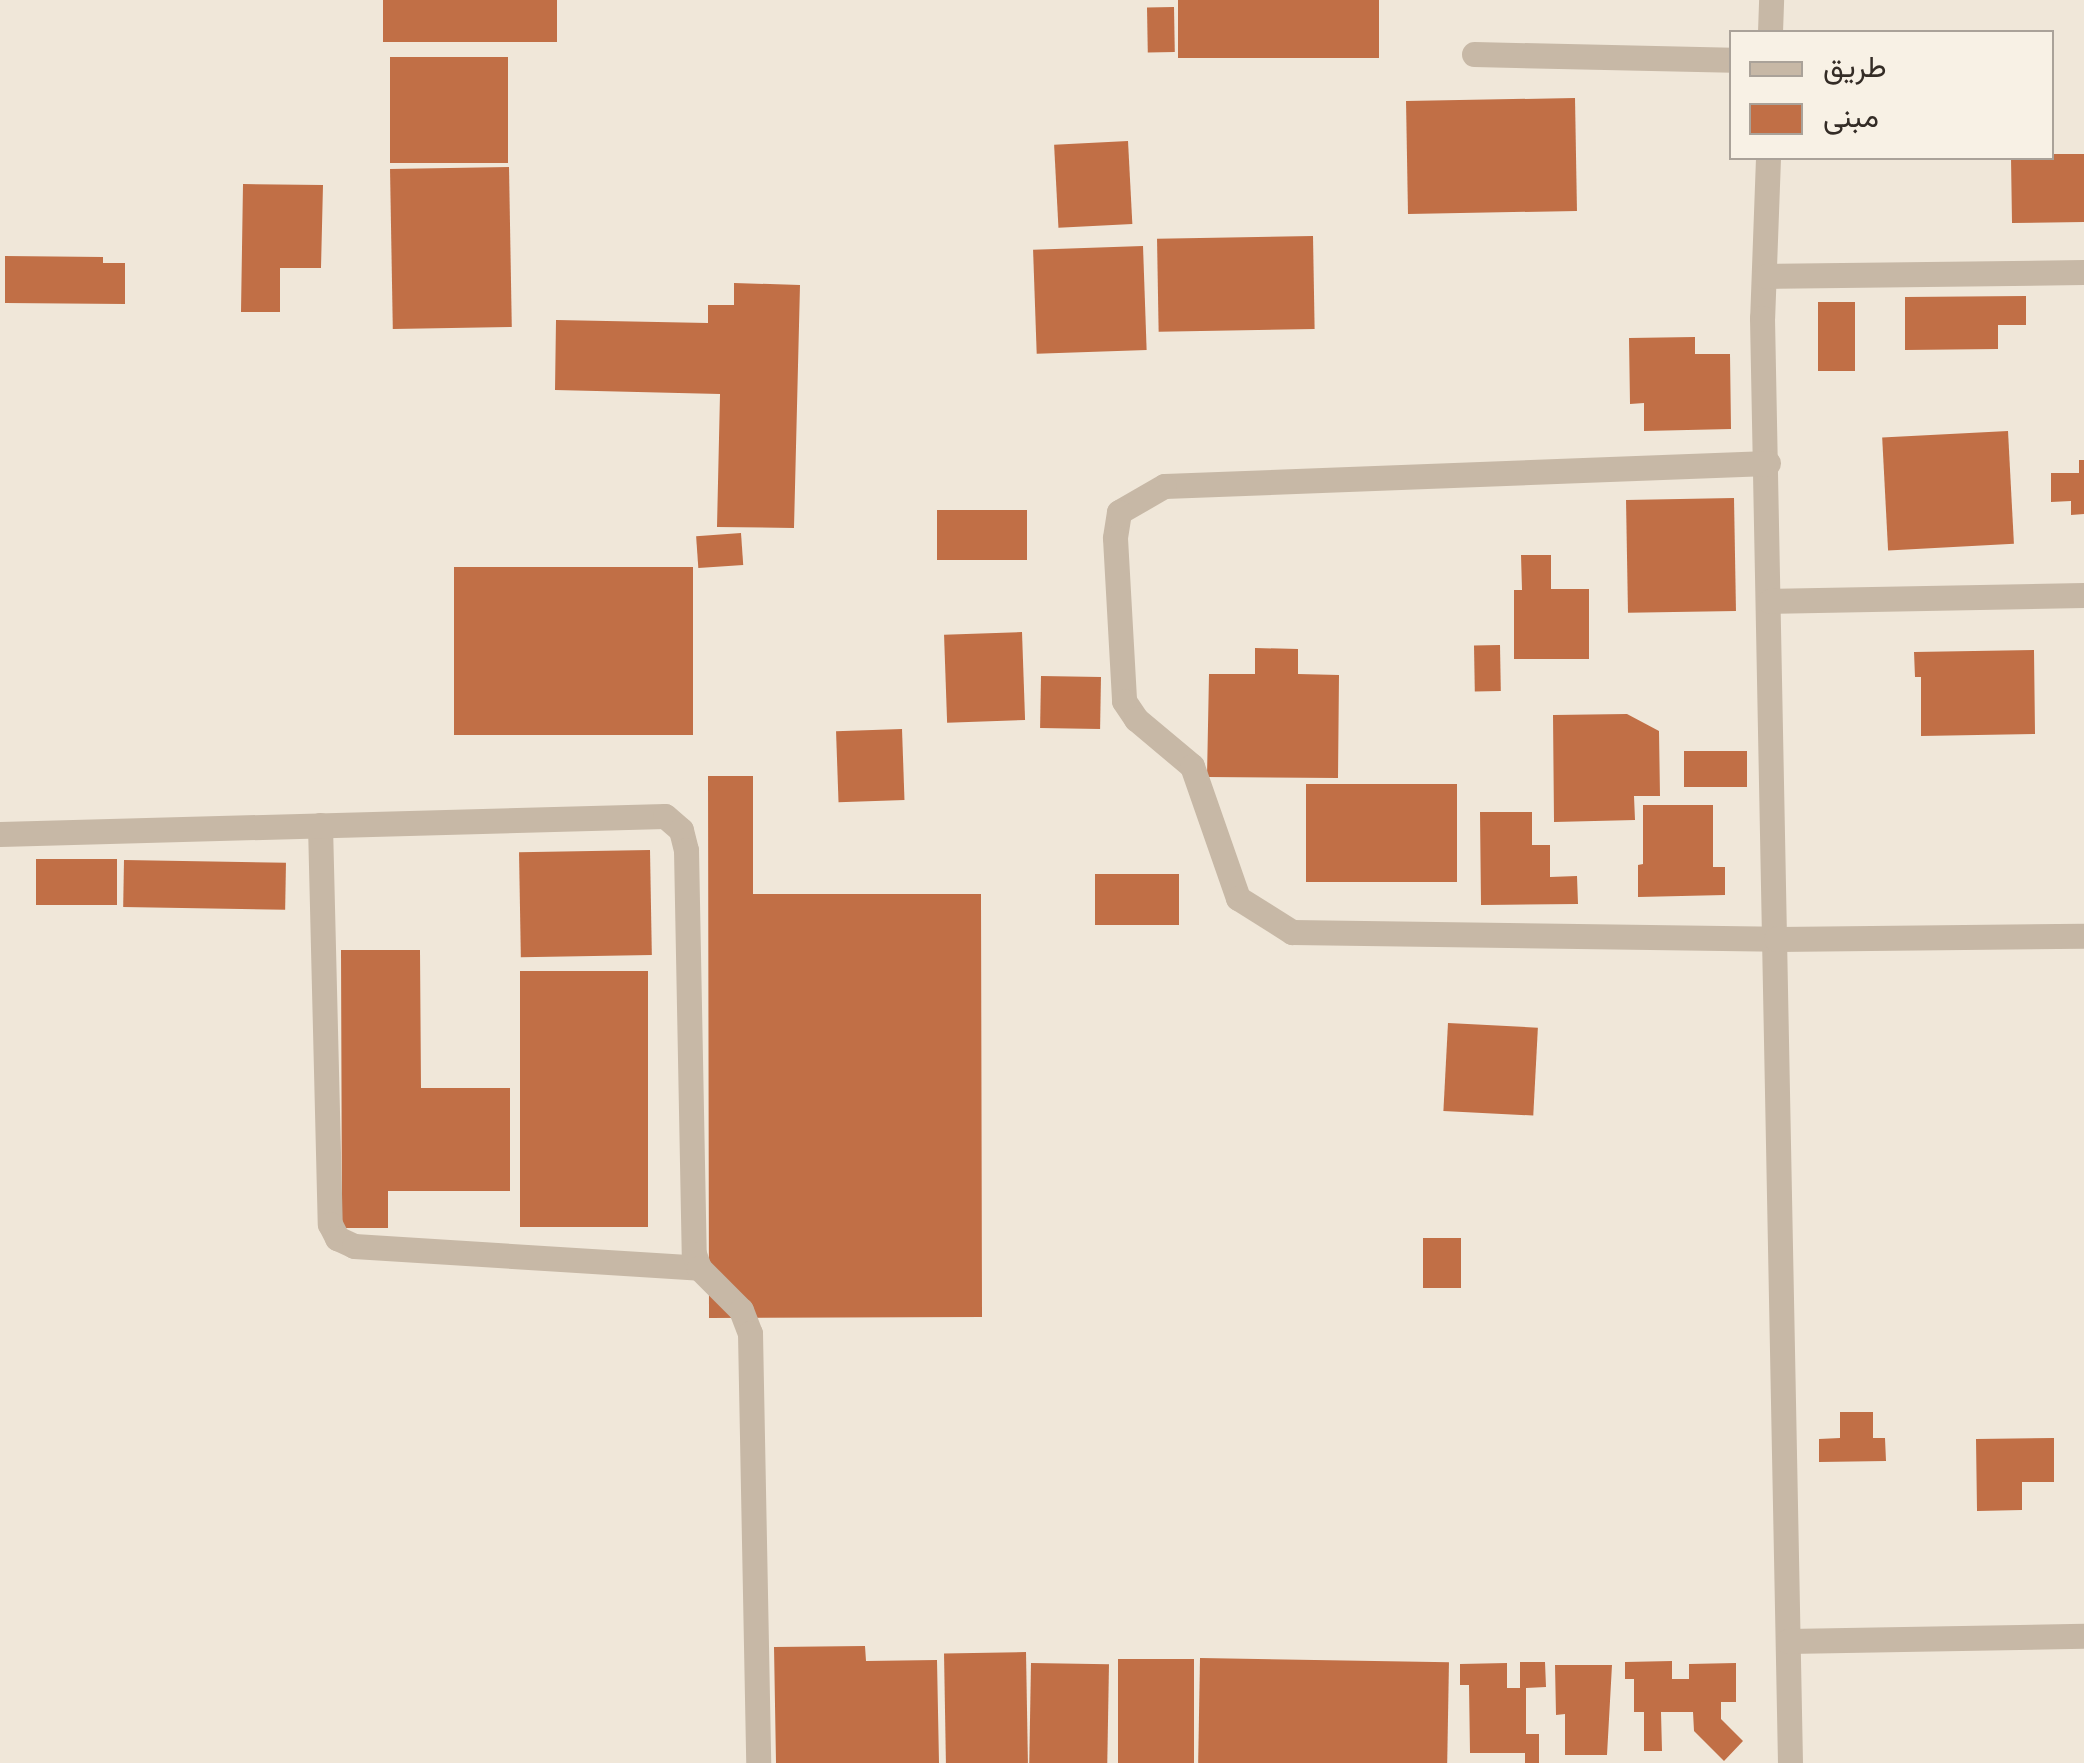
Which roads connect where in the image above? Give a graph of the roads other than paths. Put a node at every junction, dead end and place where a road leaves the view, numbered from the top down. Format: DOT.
graph roads {
  1 [pos="1771,0"];
  2 [pos="1770,30"];
  3 [pos="1474,54"];
  4 [pos="1729,60"];
  5 [pos="1768,160"];
  6 [pos="2084,272"];
  7 [pos="1766,276"];
  8 [pos="1768,462"];
  9 [pos="2084,595"];
  10 [pos="1770,601"];
  11 [pos="320,825"];
  12 [pos="0,834"];
  13 [pos="2084,936"];
  14 [pos="1776,939"];
  15 [pos="699,1268"];
  16 [pos="2084,1636"];
  17 [pos="1788,1641"];
  18 [pos="758,1763"];
  19 [pos="1790,1763"];
  1 -- 2 [label="street"];
  3 -- 4 [label="street"];
  5 -- 7 [label="street"];
  6 -- 7 [label="street"];
  7 -- 8 [label="street"];
  8 -- 10 [label="street"];
  8 -- 14 [label="street"];
  9 -- 10 [label="street"];
  10 -- 14 [label="street"];
  11 -- 12 [label="street"];
  11 -- 15 [label="street"];
  11 -- 15 [label="street"];
  13 -- 14 [label="street"];
  14 -- 17 [label="street"];
  15 -- 18 [label="street"];
  16 -- 17 [label="street"];
  17 -- 19 [label="street"];
}
